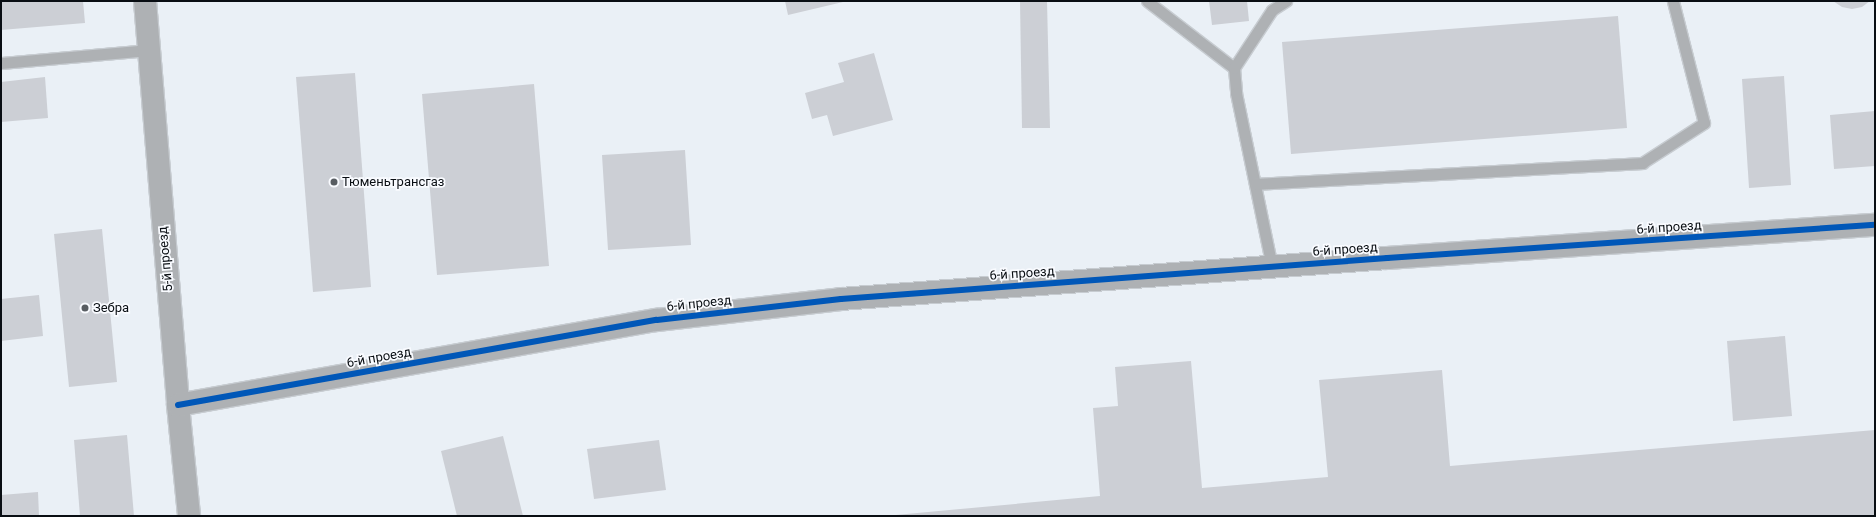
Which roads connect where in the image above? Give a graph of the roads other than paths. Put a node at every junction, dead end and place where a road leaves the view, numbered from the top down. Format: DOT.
graph roads {
  1 [pos="145,1"];
  2 [pos="1147,1"];
  3 [pos="1286,1"];
  4 [pos="1672,1"];
  5 [pos="149,50"];
  6 [pos="1,62"];
  7 [pos="1234,68"];
  8 [pos="1255,184"];
  9 [pos="1875,225"];
  10 [pos="1272,267"];
  11 [pos="178,405"];
  12 [pos="189,516"];
  1 -- 5 [label="street, 5-й проезд"];
  2 -- 7 [label="lane"];
  3 -- 7 [label="lane"];
  4 -- 8 [label="lane"];
  5 -- 6 [label="lane"];
  5 -- 11 [label="street, 5-й проезд"];
  7 -- 8 [label="lane"];
  8 -- 10 [label="lane"];
  9 -- 10 [label="street, 6-й проезд"];
  10 -- 11 [label="street, 6-й проезд"];
  11 -- 12 [label="street, 5-й проезд"];
}
